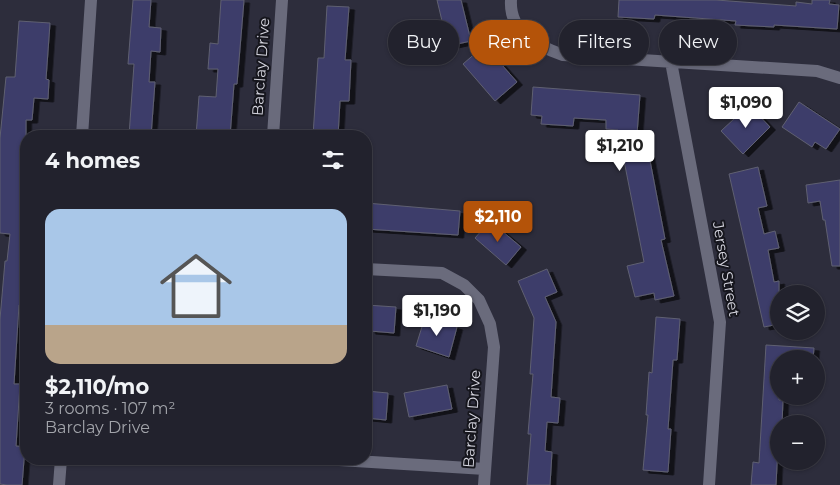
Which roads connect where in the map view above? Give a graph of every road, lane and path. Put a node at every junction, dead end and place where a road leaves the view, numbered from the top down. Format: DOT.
graph roads {
  1 [pos="91,0"];
  2 [pos="282,0"];
  3 [pos="510,0"];
  4 [pos="659,61"];
  5 [pos="672,65"];
  6 [pos="720,65"];
  7 [pos="840,78"];
  8 [pos="82,130"];
  9 [pos="273,130"];
  10 [pos="372,269"];
  11 [pos="372,462"];
  12 [pos="61,465"];
  13 [pos="485,469"];
  14 [pos="59,485"];
  15 [pos="484,485"];
  16 [pos="709,485"];
  1 -- 8 [label="street"];
  2 -- 9 [label="street, Barclay Drive"];
  3 -- 4 [label="street"];
  5 -- 16 [label="street, Jersey Street"];
  6 -- 7 [label="street"];
  10 -- 13 [label="street, Barclay Drive"];
  11 -- 13 [label="street"];
  12 -- 14 [label="street"];
  13 -- 15 [label="street, Barclay Drive"];
}
